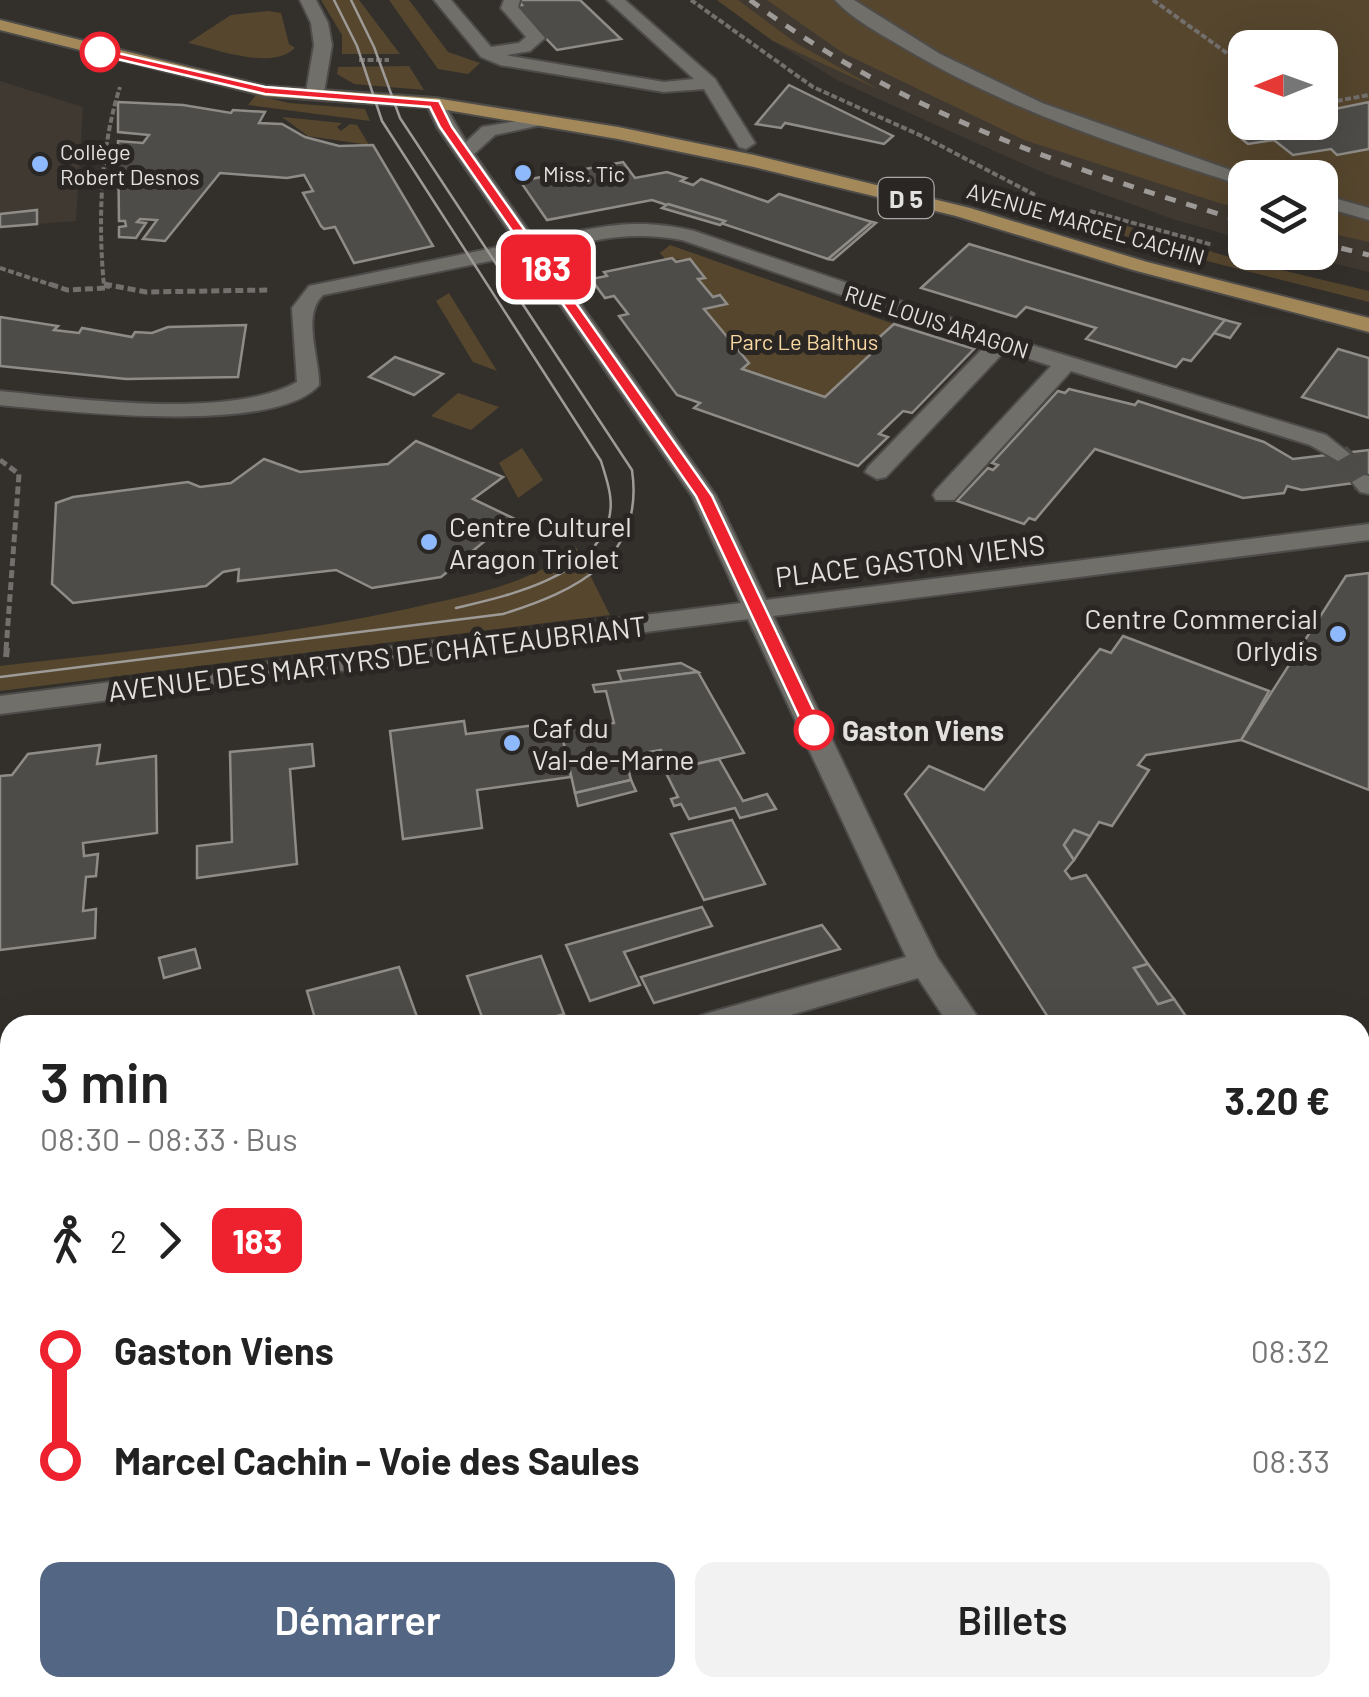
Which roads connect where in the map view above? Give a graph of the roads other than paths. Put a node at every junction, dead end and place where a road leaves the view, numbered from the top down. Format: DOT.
graph roads {
  1 [pos="308,0"];
  2 [pos="442,0"];
  3 [pos="512,0"];
  4 [pos="615,0"];
  5 [pos="843,0"];
  6 [pos="594,2"];
  7 [pos="0,11"];
  8 [pos="0,25"];
  9 [pos="660,42"];
  10 [pos="487,53"];
  11 [pos="709,82"];
  12 [pos="314,92"];
  13 [pos="435,104"];
  14 [pos="534,121"];
  15 [pos="746,144"];
  16 [pos="464,153"];
  17 [pos="1228,174"];
  18 [pos="1338,205"];
  19 [pos="1369,214"];
  20 [pos="530,247"];
  21 [pos="1369,307"];
  22 [pos="1369,325"];
  23 [pos="1000,343"];
  24 [pos="1066,363"];
  25 [pos="0,398"];
  26 [pos="1338,454"];
  27 [pos="878,472"];
  28 [pos="945,495"];
  29 [pos="1369,532"];
  30 [pos="754,608"];
  31 [pos="0,705"];
  32 [pos="925,964"];
  33 [pos="747,1015"];
  34 [pos="961,1015"];
  1 -- 12 [label="street"];
  2 -- 10 [label="street"];
  3 -- 10 [label="street"];
  4 -- 9 [label="street"];
  5 -- 17 [label="street"];
  6 -- 9 [label="street"];
  7 -- 12 [label="main road, AVENUE MARCEL CACHIN / D 5"];
  8 -- 12 [label="main road, AVENUE MARCEL CACHIN / D 5"];
  9 -- 11 [label="street"];
  10 -- 11 [label="street"];
  11 -- 15 [label="street"];
  12 -- 13 [label="main road, AVENUE MARCEL CACHIN / D 5"];
  13 -- 14 [label="main road, AVENUE MARCEL CACHIN / D 5"];
  13 -- 15 [label="main road, AVENUE MARCEL CACHIN / D 5"];
  13 -- 16 [label="street"];
  14 -- 16 [label="street"];
  14 -- 22 [label="main road, AVENUE MARCEL CACHIN / D 5"];
  15 -- 21 [label="main road, AVENUE MARCEL CACHIN / D 5"];
  16 -- 20 [label="street"];
  18 -- 19 [label="street"];
  20 -- 23 [label="street, RUE LOUIS ARAGON"];
  20 -- 25 [label="street, RUE LOUIS ARAGON"];
  20 -- 30 [label="street"];
  23 -- 24 [label="street, RUE LOUIS ARAGON"];
  23 -- 27 [label="street"];
  24 -- 26 [label="street, RUE LOUIS ARAGON"];
  24 -- 28 [label="street"];
  29 -- 30 [label="street, PLACE GASTON VIENS"];
  30 -- 31 [label="street, AVENUE DES MARTYRS DE CHÂTEAUBRIANT"];
  30 -- 32 [label="street"];
  32 -- 33 [label="street"];
  32 -- 34 [label="street"];
}
